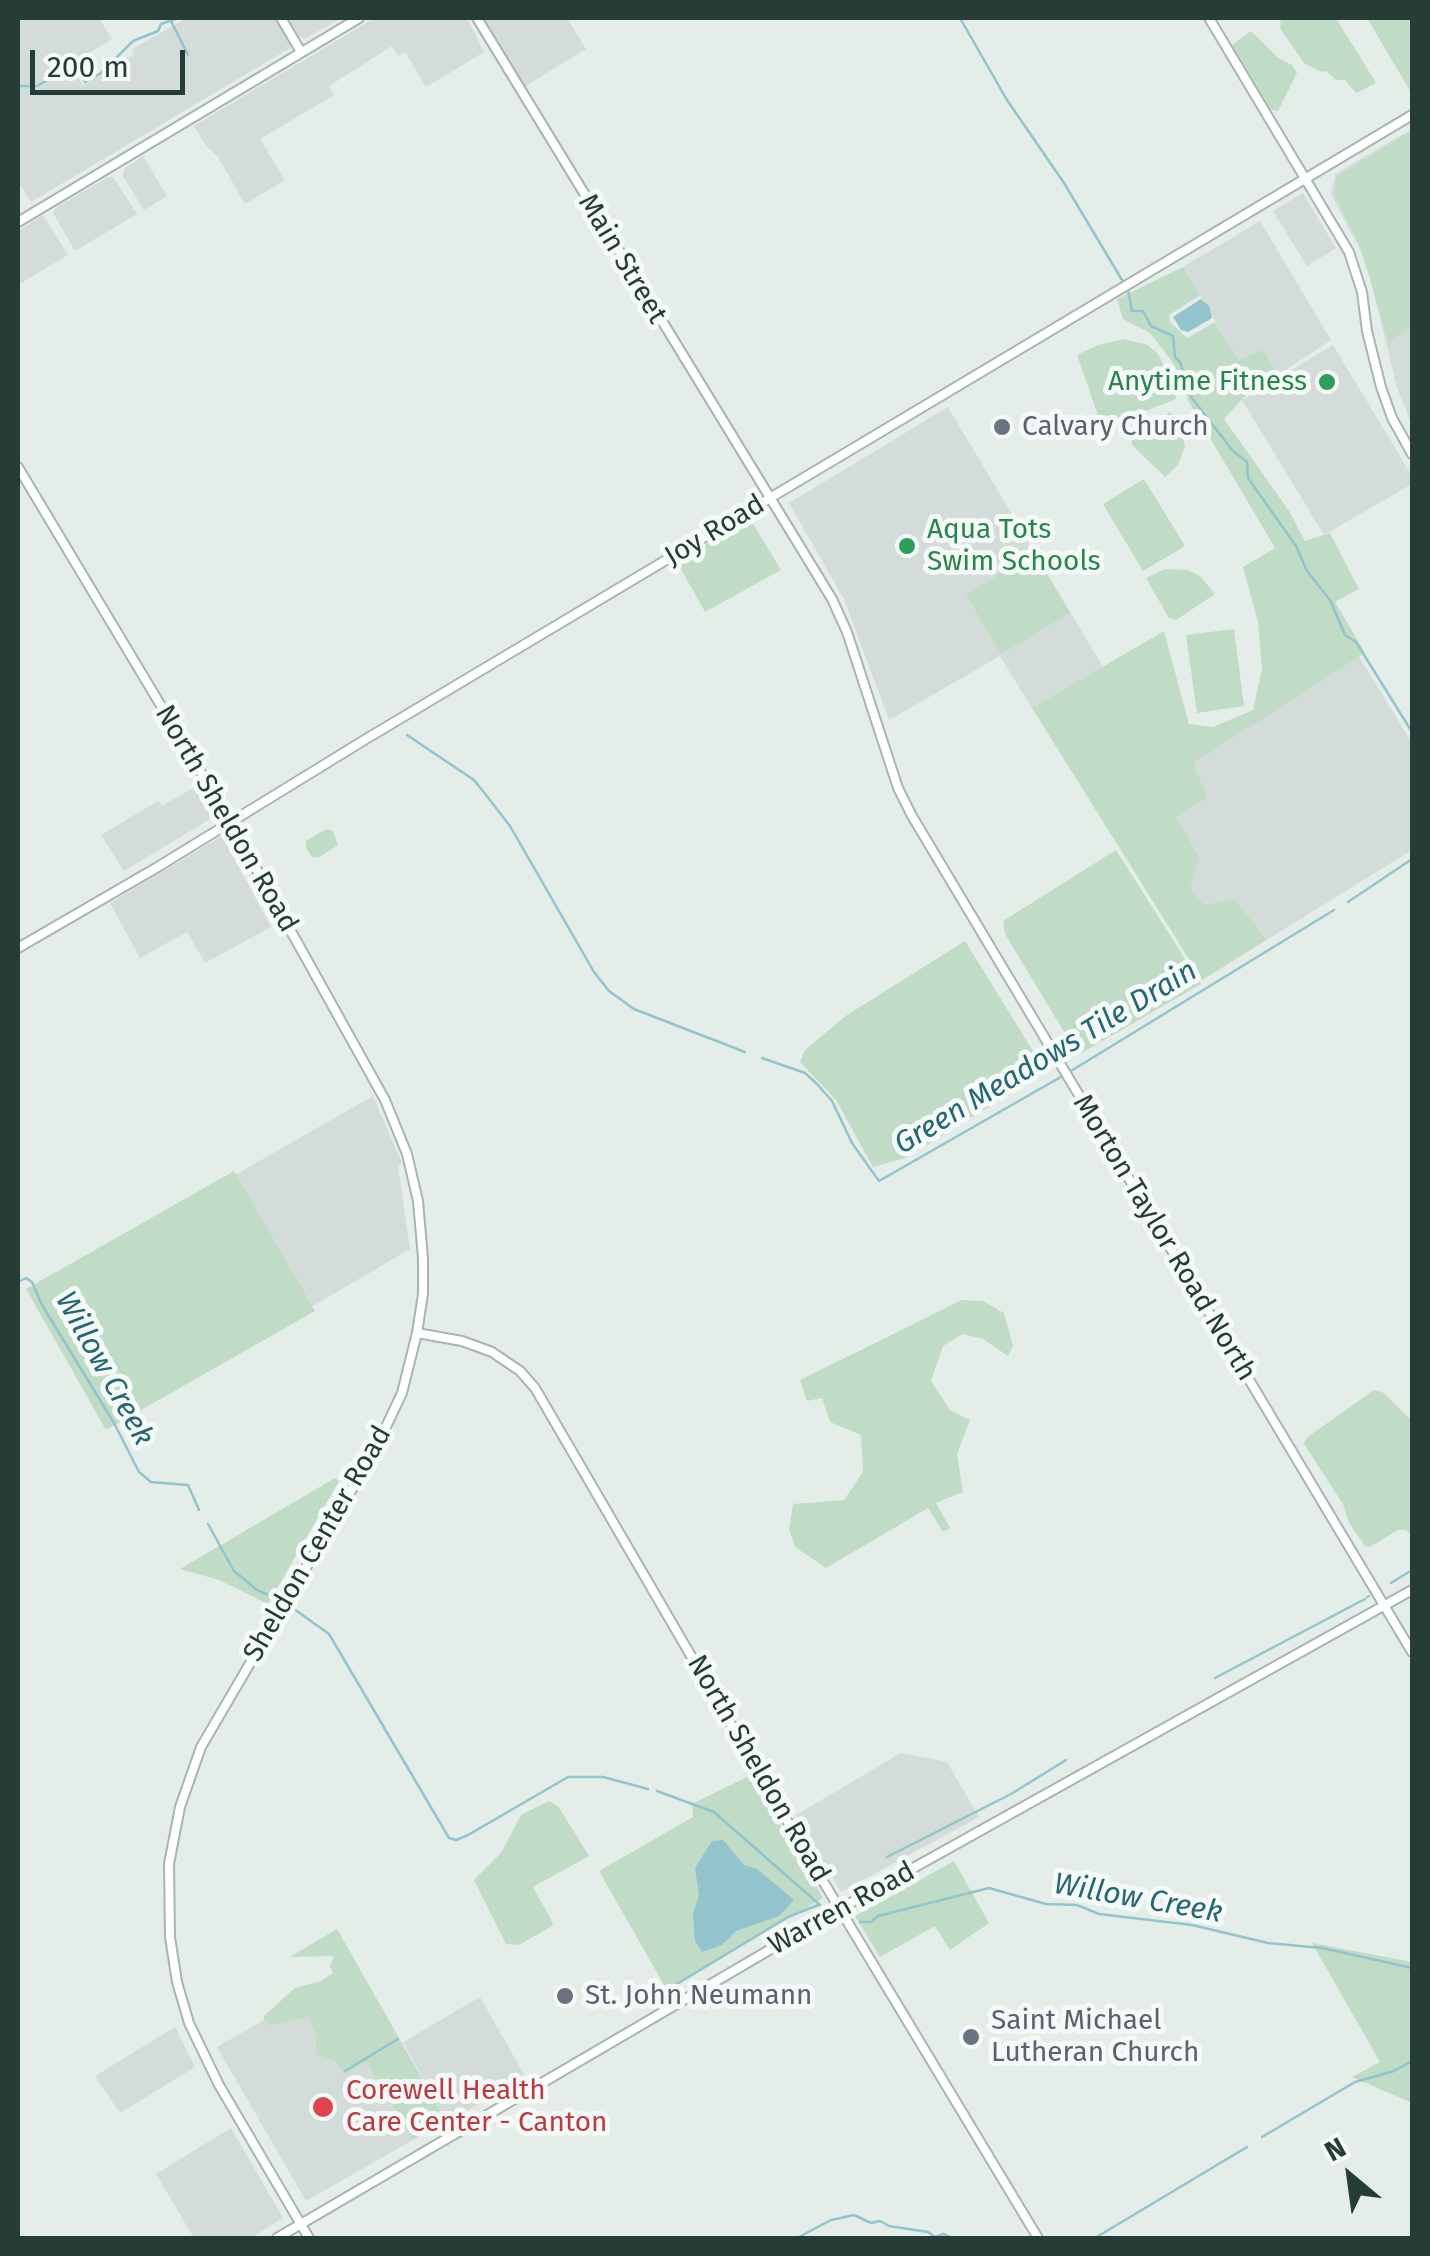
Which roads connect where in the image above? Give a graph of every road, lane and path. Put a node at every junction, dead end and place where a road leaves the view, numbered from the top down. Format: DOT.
graph roads {
  1 [pos="282,18"];
  2 [pos="359,18"];
  3 [pos="477,18"];
  4 [pos="1209,18"];
  5 [pos="302,52"];
  6 [pos="1412,114"];
  7 [pos="1307,178"];
  8 [pos="18,222"];
  9 [pos="1412,454"];
  10 [pos="18,467"];
  11 [pos="772,497"];
  12 [pos="230,823"];
  13 [pos="18,948"];
  14 [pos="413,1182"];
  15 [pos="417,1334"];
  16 [pos="1412,1590"];
  17 [pos="1386,1606"];
  18 [pos="1412,1652"];
  19 [pos="840,1909"];
  20 [pos="300,2224"];
  21 [pos="277,2238"];
  22 [pos="309,2238"];
  23 [pos="1038,2238"];
  1 -- 5 [label="street"];
  2 -- 5 [label="street"];
  3 -- 11 [label="street, Main Street"];
  4 -- 7 [label="street"];
  5 -- 8 [label="street"];
  6 -- 7 [label="street, Joy Road"];
  7 -- 9 [label="street"];
  7 -- 11 [label="street, Joy Road"];
  10 -- 12 [label="street, North Sheldon Road"];
  11 -- 12 [label="street, Joy Road"];
  11 -- 17 [label="street, Morton Taylor Road North"];
  12 -- 13 [label="street, Joy Road"];
  12 -- 14 [label="street, North Sheldon Road"];
  14 -- 15 [label="street, Sheldon Center Road"];
  15 -- 19 [label="street, North Sheldon Road"];
  15 -- 20 [label="street, Sheldon Center Road"];
  16 -- 17 [label="street, Warren Road"];
  17 -- 18 [label="street, Morton Taylor Road North"];
  17 -- 19 [label="street, Warren Road"];
  19 -- 20 [label="street, Warren Road"];
  19 -- 23 [label="street, North Sheldon Road"];
  20 -- 21 [label="street, Warren Road"];
  20 -- 22 [label="street, Sheldon Center Road"];
}
